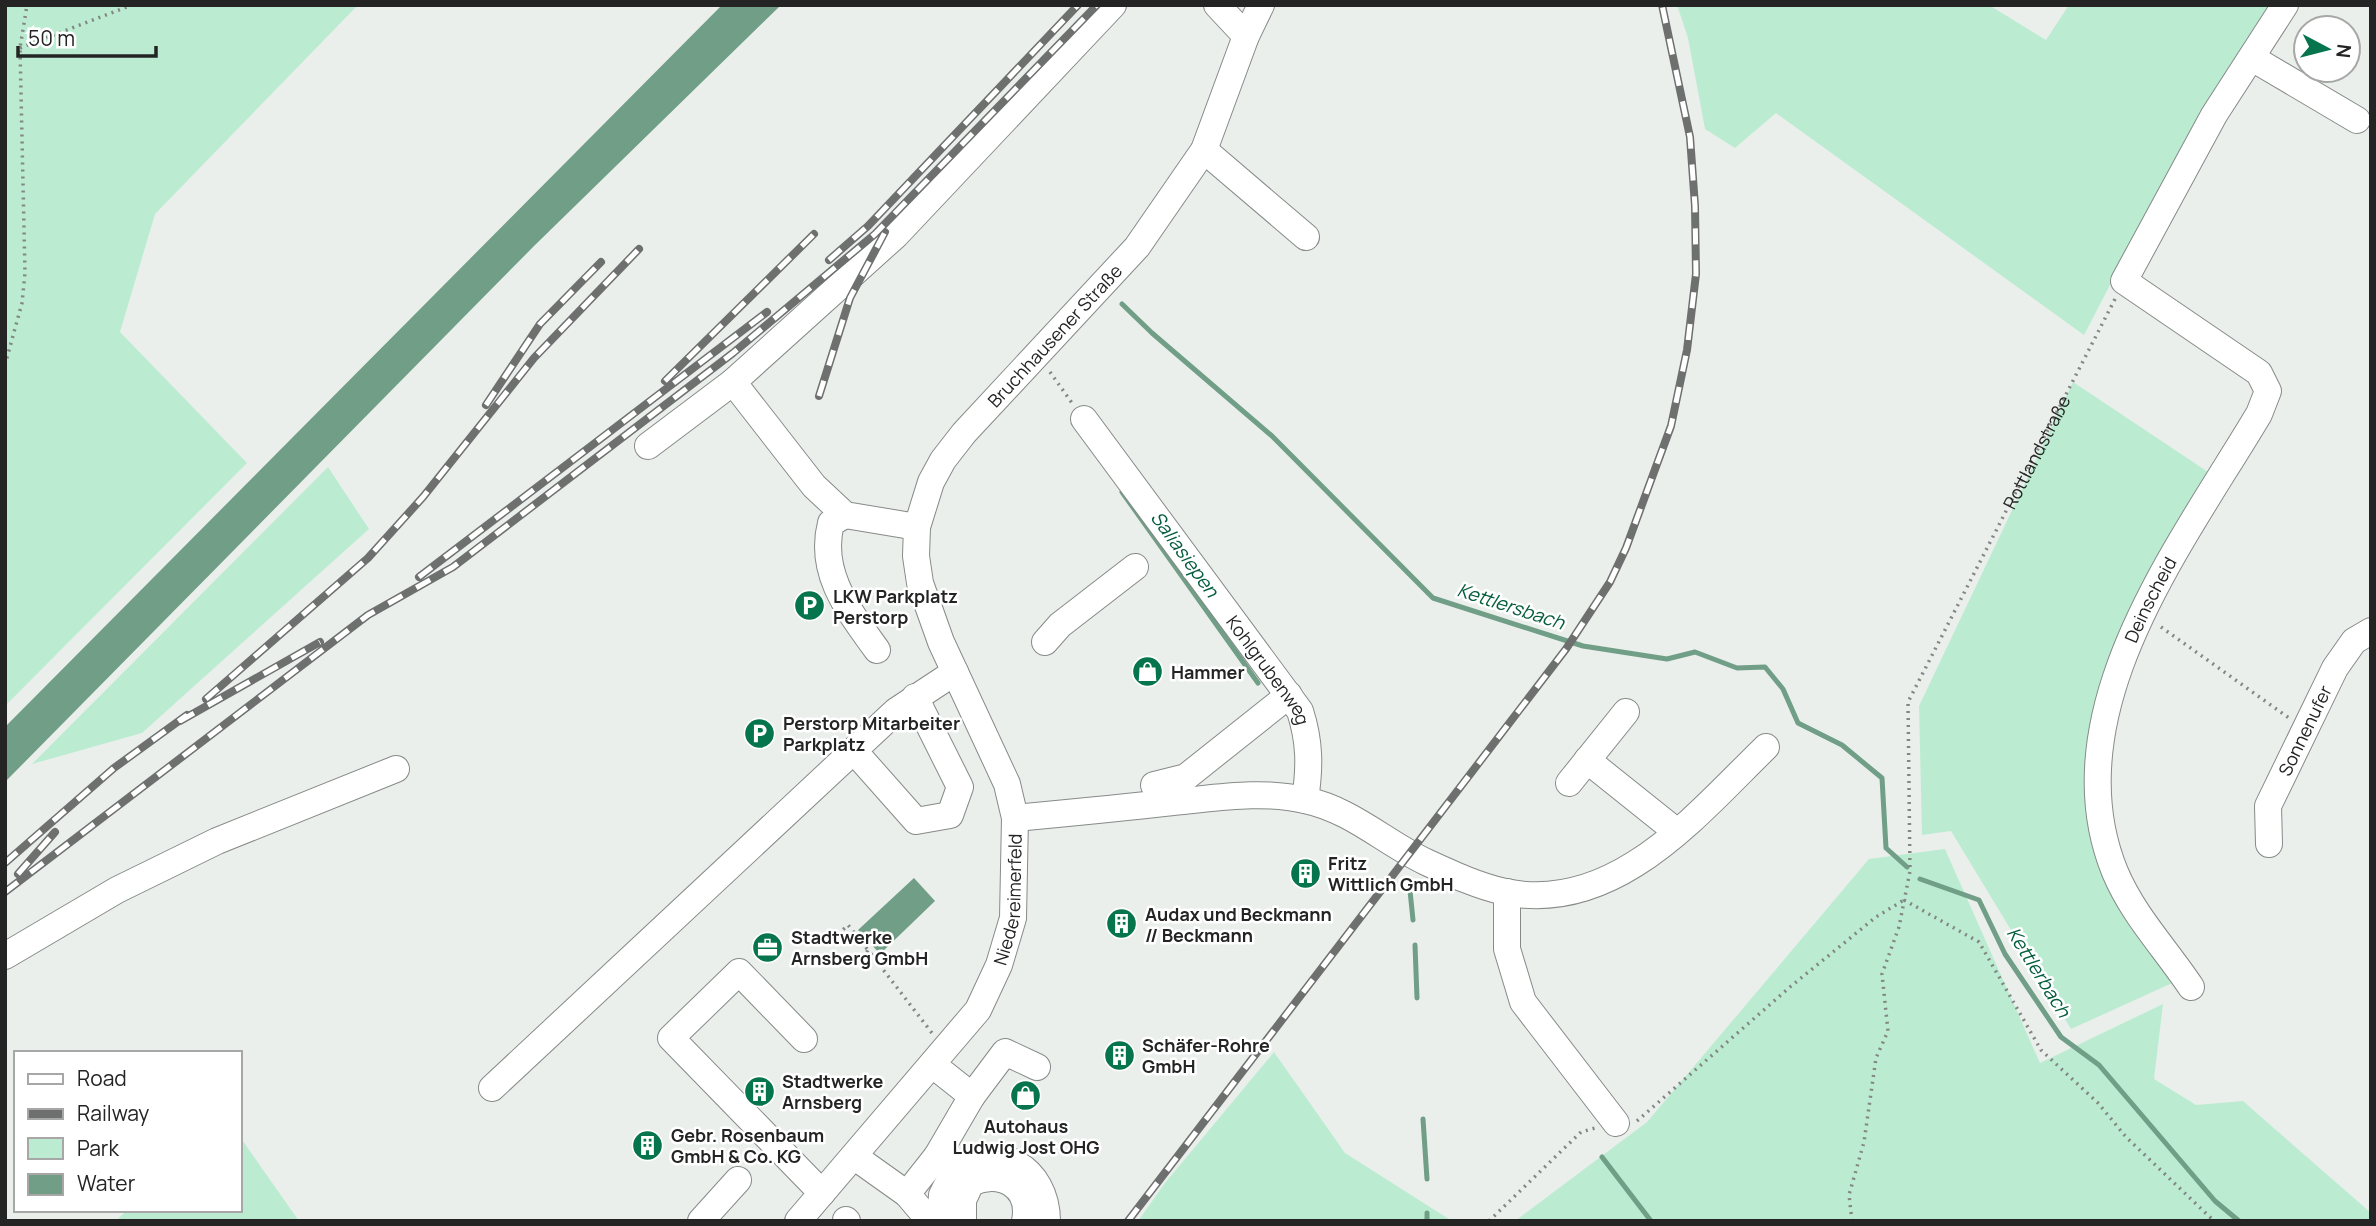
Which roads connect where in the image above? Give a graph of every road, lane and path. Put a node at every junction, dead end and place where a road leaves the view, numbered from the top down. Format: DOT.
graph roads {
  1 [pos="27,5"];
  2 [pos="132,5"];
  3 [pos="1113,5"];
  4 [pos="1217,5"];
  5 [pos="1261,5"];
  6 [pos="2285,5"];
  7 [pos="1246,36"];
  8 [pos="20,48"];
  9 [pos="2252,58"];
  10 [pos="2357,120"];
  11 [pos="1204,150"];
  12 [pos="1306,237"];
  13 [pos="2124,281"];
  14 [pos="1039,356"];
  15 [pos="5,365"];
  16 [pos="733,382"];
  17 [pos="1084,419"];
  18 [pos="648,446"];
  19 [pos="845,515"];
  20 [pos="917,527"];
  21 [pos="1135,566"];
  22 [pos="2143,613"];
  23 [pos="2371,631"];
  24 [pos="1045,642"];
  25 [pos="877,650"];
  26 [pos="956,672"];
  27 [pos="1289,695"];
  28 [pos="915,697"];
  29 [pos="1626,712"];
  30 [pos="2305,729"];
  31 [pos="1766,747"];
  32 [pos="854,751"];
  33 [pos="1587,760"];
  34 [pos="396,769"];
  35 [pos="1569,783"];
  36 [pos="1154,785"];
  37 [pos="1305,800"];
  38 [pos="1015,818"];
  39 [pos="1677,832"];
  40 [pos="2269,844"];
  41 [pos="1507,892"];
  42 [pos="1904,900"];
  43 [pos="833,939"];
  44 [pos="868,950"];
  45 [pos="5,956"];
  46 [pos="863,958"];
  47 [pos="2191,987"];
  48 [pos="804,1039"];
  49 [pos="940,1057"];
  50 [pos="1037,1067"];
  51 [pos="492,1088"];
  52 [pos="972,1096"];
  53 [pos="1616,1123"];
  54 [pos="855,1157"];
  55 [pos="946,1164"];
  56 [pos="738,1180"];
  57 [pos="822,1193"];
  58 [pos="907,1195"];
  59 [pos="701,1221"];
  60 [pos="798,1221"];
  61 [pos="930,1221"];
  62 [pos="940,1221"];
  63 [pos="963,1221"];
  64 [pos="1025,1221"];
  65 [pos="1047,1221"];
  66 [pos="1489,1221"];
  67 [pos="1852,1221"];
  68 [pos="2214,1221"];
  1 -- 8 [label="path"];
  2 -- 8 [label="path"];
  3 -- 16 [label="street"];
  4 -- 7 [label="street"];
  5 -- 7 [label="street, Bruchhausener Straße"];
  6 -- 9 [label="street"];
  7 -- 11 [label="street, Bruchhausener Straße"];
  8 -- 15 [label="path"];
  9 -- 10 [label="street"];
  9 -- 13 [label="street"];
  11 -- 12 [label="street"];
  11 -- 14 [label="street, Bruchhausener Straße"];
  13 -- 22 [label="street, Deinscheid"];
  13 -- 42 [label="path, Rottlandstraße"];
  14 -- 17 [label="path"];
  14 -- 20 [label="street, Bruchhausener Straße"];
  16 -- 18 [label="street"];
  16 -- 19 [label="street"];
  17 -- 27 [label="street, Kohlgrubenweg"];
  19 -- 20 [label="street"];
  19 -- 25 [label="street"];
  20 -- 26 [label="street, Niedereimerfeld"];
  21 -- 24 [label="street"];
  22 -- 30 [label="path"];
  22 -- 47 [label="street, Deinscheid"];
  23 -- 30 [label="street, Sonnenufer"];
  26 -- 28 [label="street"];
  26 -- 38 [label="street, Niedereimerfeld"];
  27 -- 36 [label="street"];
  27 -- 37 [label="street, Kohlgrubenweg"];
  28 -- 32 [label="street"];
  28 -- 32 [label="street"];
  29 -- 33 [label="street"];
  30 -- 40 [label="street, Sonnenufer"];
  31 -- 39 [label="street"];
  32 -- 51 [label="street"];
  33 -- 35 [label="street"];
  33 -- 39 [label="street"];
  34 -- 45 [label="street"];
  37 -- 38 [label="street"];
  37 -- 41 [label="street"];
  38 -- 49 [label="street, Niedereimerfeld"];
  39 -- 41 [label="street"];
  41 -- 53 [label="street"];
  42 -- 53 [label="path"];
  42 -- 67 [label="path, Rottlandstraße"];
  42 -- 68 [label="path"];
  43 -- 44 [label="path"];
  44 -- 46 [label="path"];
  44 -- 49 [label="path"];
  48 -- 57 [label="street"];
  49 -- 52 [label="street"];
  49 -- 54 [label="street, Niedereimerfeld"];
  50 -- 52 [label="street"];
  52 -- 55 [label="street"];
  53 -- 66 [label="path"];
  54 -- 57 [label="street, Niedereimerfeld"];
  54 -- 58 [label="street"];
  55 -- 58 [label="street"];
  55 -- 62 [label="street"];
  55 -- 65 [label="street"];
  56 -- 59 [label="street"];
  57 -- 60 [label="street, Niedereimerfeld"];
  58 -- 61 [label="street"];
  63 -- 64 [label="street"];
}
